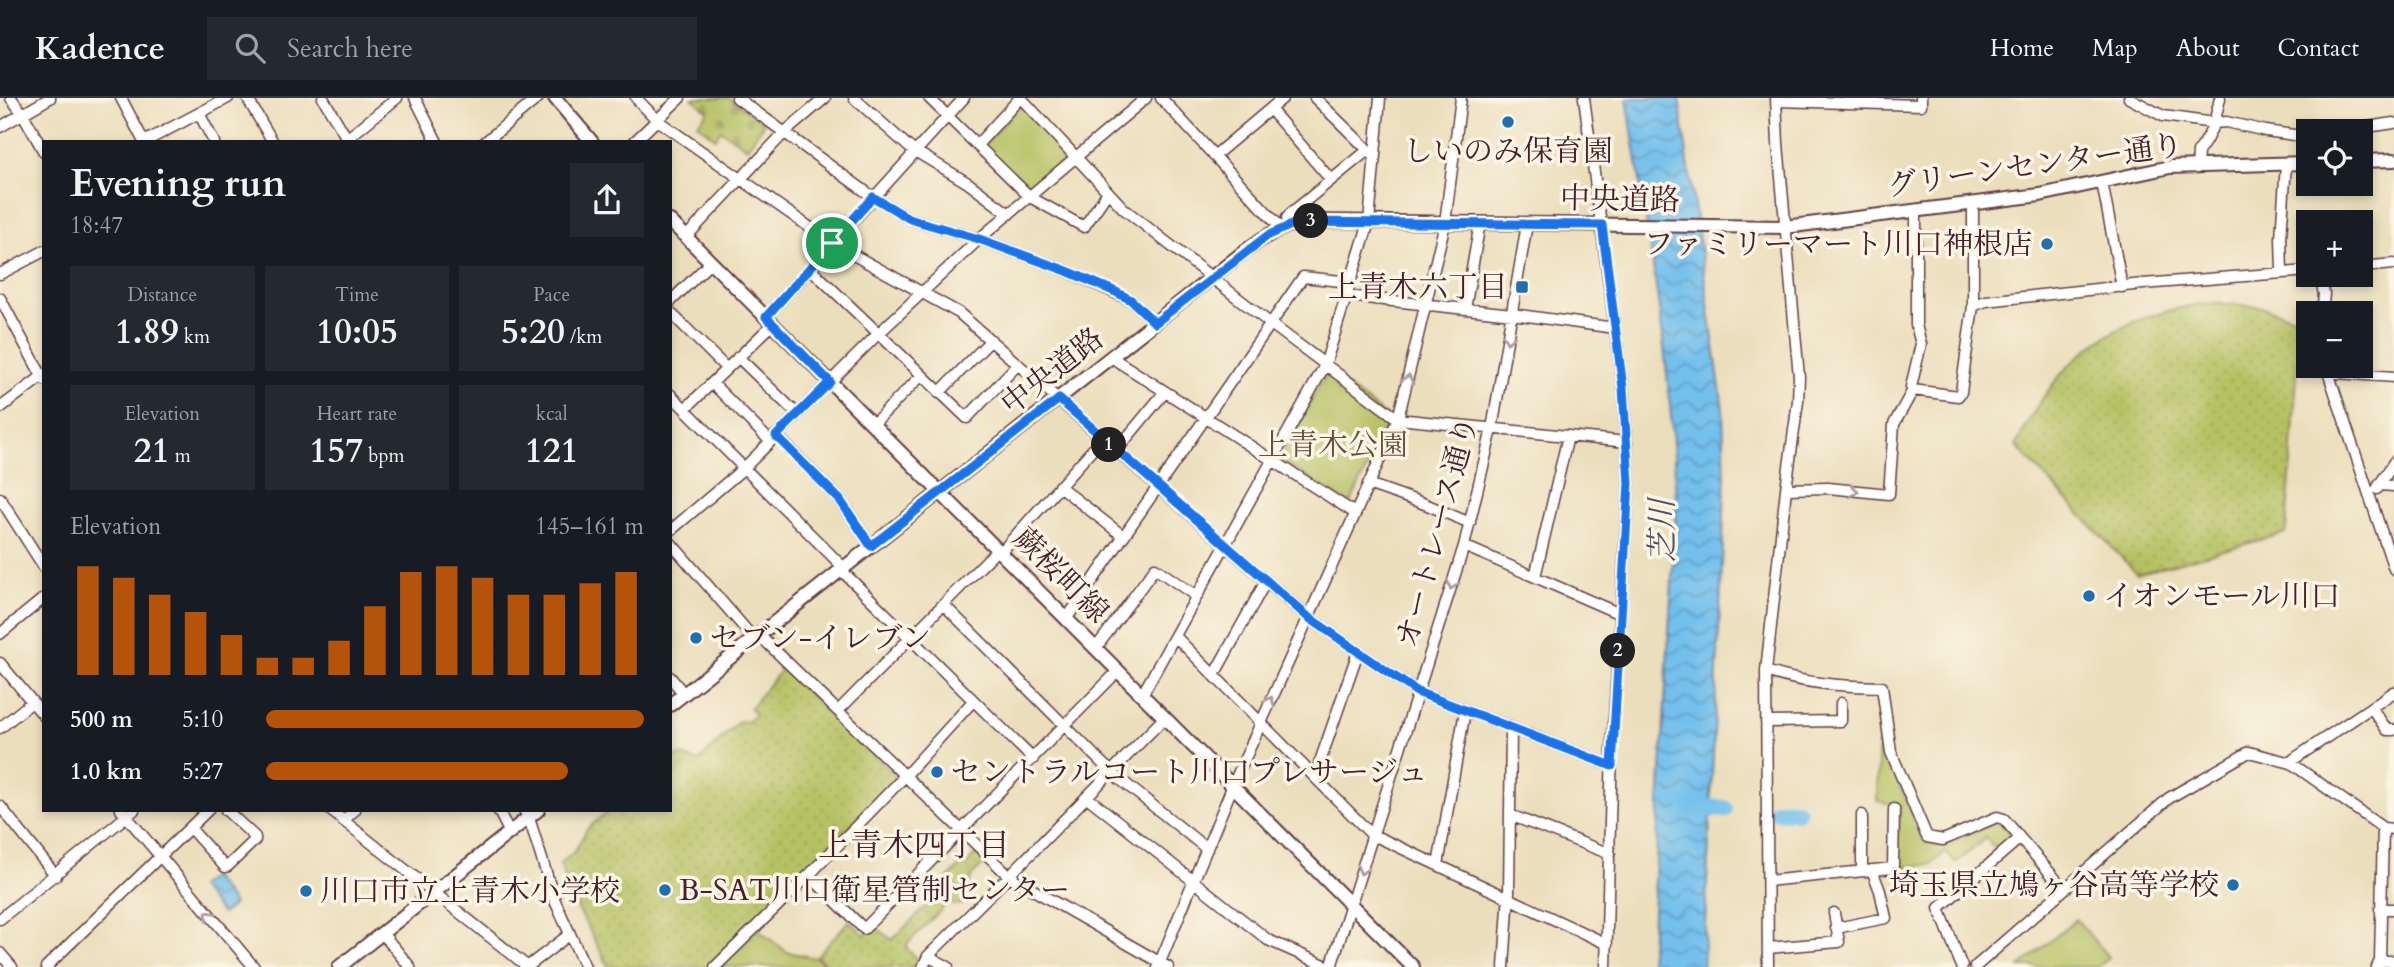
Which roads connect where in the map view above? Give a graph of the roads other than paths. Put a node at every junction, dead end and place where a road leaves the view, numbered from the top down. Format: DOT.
graph roads {
  1 [pos="11,98"];
  2 [pos="50,98"];
  3 [pos="121,98"];
  4 [pos="228,98"];
  5 [pos="247,98"];
  6 [pos="323,98"];
  7 [pos="397,98"];
  8 [pos="415,98"];
  9 [pos="538,98"];
  10 [pos="555,98"];
  11 [pos="636,98"];
  12 [pos="680,98"];
  13 [pos="737,98"];
  14 [pos="825,98"];
  15 [pos="854,98"];
  16 [pos="929,98"];
  17 [pos="964,98"];
  18 [pos="1020,98"];
  19 [pos="1146,98"];
  20 [pos="1161,98"];
  21 [pos="1283,98"];
  22 [pos="1315,98"];
  23 [pos="1380,98"];
  24 [pos="1461,98"];
  25 [pos="1584,98"];
  26 [pos="1921,98"];
  27 [pos="2129,98"];
  28 [pos="2220,98"];
  29 [pos="1776,99"];
  30 [pos="1270,108"];
  31 [pos="199,113"];
  32 [pos="23,114"];
  33 [pos="947,116"];
  34 [pos="657,120"];
  35 [pos="2394,122"];
  36 [pos="2214,123"];
  37 [pos="2373,126"];
  38 [pos="0,127"];
  39 [pos="785,133"];
  40 [pos="2296,135"];
  41 [pos="143,140"];
  42 [pos="148,140"];
  43 [pos="213,140"];
  44 [pos="272,140"];
  45 [pos="346,140"];
  46 [pos="348,140"];
  47 [pos="437,140"];
  48 [pos="487,140"];
  49 [pos="590,140"];
  50 [pos="636,140"];
  51 [pos="976,145"];
  52 [pos="42,148"];
  53 [pos="915,150"];
  54 [pos="1371,154"];
  55 [pos="1214,156"];
  56 [pos="1077,157"];
  57 [pos="2394,160"];
  58 [pos="2373,161"];
  59 [pos="2286,164"];
  60 [pos="2296,164"];
  61 [pos="2197,168"];
  62 [pos="741,180"];
  63 [pos="1331,180"];
  64 [pos="2102,182"];
  65 [pos="1108,192"];
  66 [pos="873,197"];
  67 [pos="1030,197"];
  68 [pos="1973,203"];
  69 [pos="1916,210"];
  70 [pos="1009,214"];
  71 [pos="1369,222"];
  72 [pos="672,223"];
  73 [pos="1445,223"];
  74 [pos="1480,223"];
  75 [pos="1527,224"];
  76 [pos="1609,225"];
  77 [pos="1285,226"];
  78 [pos="1770,227"];
  79 [pos="1785,227"];
  80 [pos="686,237"];
  81 [pos="979,239"];
  82 [pos="832,243"];
  83 [pos="42,254"];
  84 [pos="711,262"];
  85 [pos="2394,264"];
  86 [pos="2373,266"];
  87 [pos="810,268"];
  88 [pos="2296,272"];
  89 [pos="2282,273"];
  90 [pos="0,274"];
  91 [pos="1211,278"];
  92 [pos="1351,282"];
  93 [pos="2122,287"];
  94 [pos="922,293"];
  95 [pos="1347,296"];
  96 [pos="0,298"];
  97 [pos="672,300"];
  98 [pos="1425,306"];
  99 [pos="1973,306"];
  100 [pos="1465,309"];
  101 [pos="672,314"];
  102 [pos="1512,314"];
  103 [pos="769,320"];
  104 [pos="1155,323"];
  105 [pos="1271,324"];
  106 [pos="1615,328"];
  107 [pos="878,334"];
  108 [pos="991,340"];
  109 [pos="738,357"];
  110 [pos="1111,357"];
  111 [pos="1018,364"];
  112 [pos="1325,365"];
  113 [pos="726,368"];
  114 [pos="42,375"];
  115 [pos="922,375"];
  116 [pos="2373,376"];
  117 [pos="2394,377"];
  118 [pos="42,378"];
  119 [pos="2330,378"];
  120 [pos="830,382"];
  121 [pos="712,383"];
  122 [pos="1913,390"];
  123 [pos="939,393"];
  124 [pos="1164,393"];
  125 [pos="672,396"];
  126 [pos="1059,399"];
  127 [pos="0,408"];
  128 [pos="685,409"];
  129 [pos="797,414"];
  130 [pos="1205,419"];
  131 [pos="1398,419"];
  132 [pos="873,424"];
  133 [pos="1492,429"];
  134 [pos="1568,436"];
  135 [pos="773,438"];
  136 [pos="1102,439"];
  137 [pos="1628,442"];
  138 [pos="1116,451"];
  139 [pos="1272,459"];
  140 [pos="2394,462"];
  141 [pos="744,468"];
  142 [pos="1368,484"];
  143 [pos="1059,486"];
  144 [pos="2394,486"];
  145 [pos="1158,487"];
  146 [pos="1786,489"];
  147 [pos="940,493"];
  148 [pos="0,498"];
  149 [pos="1355,513"];
  150 [pos="1470,523"];
  151 [pos="672,529"];
  152 [pos="1124,537"];
  153 [pos="672,544"];
  154 [pos="1224,545"];
  155 [pos="871,546"];
  156 [pos="1464,546"];
  157 [pos="1000,550"];
  158 [pos="42,564"];
  159 [pos="843,569"];
  160 [pos="2394,569"];
  161 [pos="1535,578"];
  162 [pos="1266,581"];
  163 [pos="1196,596"];
  164 [pos="42,600"];
  165 [pos="944,605"];
  166 [pos="1620,614"];
  167 [pos="1308,617"];
  168 [pos="1067,618"];
  169 [pos="0,634"];
  170 [pos="1175,636"];
  171 [pos="758,638"];
  172 [pos="909,638"];
  173 [pos="1096,648"];
  174 [pos="1358,652"];
  175 [pos="0,663"];
  176 [pos="1766,670"];
  177 [pos="1118,671"];
  178 [pos="1214,675"];
  179 [pos="672,679"];
  180 [pos="1417,692"];
  181 [pos="2394,692"];
  182 [pos="684,694"];
  183 [pos="1142,695"];
  184 [pos="973,701"];
  185 [pos="32,702"];
  186 [pos="672,703"];
  187 [pos="1841,703"];
  188 [pos="2371,707"];
  189 [pos="838,711"];
  190 [pos="1465,711"];
  191 [pos="42,714"];
  192 [pos="1165,717"];
  193 [pos="1261,722"];
  194 [pos="1766,722"];
  195 [pos="1065,726"];
  196 [pos="0,728"];
  197 [pos="1511,730"];
  198 [pos="2394,730"];
  199 [pos="1033,759"];
  200 [pos="2291,763"];
  201 [pos="1612,766"];
  202 [pos="1111,772"];
  203 [pos="905,776"];
  204 [pos="1315,776"];
  205 [pos="1233,785"];
  206 [pos="1087,797"];
  207 [pos="0,806"];
  208 [pos="1894,809"];
  209 [pos="127,812"];
  210 [pos="206,812"];
  211 [pos="228,812"];
  212 [pos="332,812"];
  213 [pos="353,812"];
  214 [pos="499,812"];
  215 [pos="530,812"];
  216 [pos="1510,815"];
  217 [pos="1862,815"];
  218 [pos="343,821"];
  219 [pos="190,828"];
  220 [pos="961,829"];
  221 [pos="2389,829"];
  222 [pos="510,833"];
  223 [pos="1371,834"];
  224 [pos="2020,838"];
  225 [pos="1207,849"];
  226 [pos="1610,855"];
  227 [pos="160,858"];
  228 [pos="1438,864"];
  229 [pos="1867,870"];
  230 [pos="809,875"];
  231 [pos="56,876"];
  232 [pos="1010,876"];
  233 [pos="1768,881"];
  234 [pos="1192,882"];
  235 [pos="2064,889"];
  236 [pos="433,892"];
  237 [pos="1508,897"];
  238 [pos="1352,906"];
  239 [pos="2380,909"];
  240 [pos="2394,909"];
  241 [pos="1834,913"];
  242 [pos="0,919"];
  243 [pos="1836,928"];
  244 [pos="382,933"];
  245 [pos="569,935"];
  246 [pos="1607,944"];
  247 [pos="1768,948"];
  248 [pos="0,953"];
  249 [pos="928,956"];
  250 [pos="2394,961"];
  251 [pos="2378,964"];
  252 [pos="1162,966"];
  253 [pos="12,967"];
  254 [pos="46,967"];
  255 [pos="254,967"];
  256 [pos="339,967"];
  257 [pos="410,967"];
  258 [pos="527,967"];
  259 [pos="585,967"];
  260 [pos="715,967"];
  261 [pos="923,967"];
  262 [pos="948,967"];
  263 [pos="1330,967"];
  264 [pos="1413,967"];
  265 [pos="1504,967"];
  266 [pos="1606,967"];
  267 [pos="1768,967"];
  268 [pos="1962,967"];
  269 [pos="1975,967"];
  1 -- 32 [label="street"];
  2 -- 32 [label="street"];
  3 -- 41 [label="street"];
  4 -- 31 [label="street"];
  5 -- 44 [label="street"];
  6 -- 45 [label="street"];
  7 -- 46 [label="street"];
  8 -- 47 [label="street"];
  9 -- 48 [label="street"];
  10 -- 49 [label="main road"];
  11 -- 34 [label="street"];
  12 -- 34 [label="street"];
  13 -- 39 [label="street"];
  14 -- 39 [label="street"];
  15 -- 53 [label="street"];
  16 -- 33 [label="street"];
  17 -- 33 [label="street"];
  18 -- 51 [label="street"];
  18 -- 56 [label="street"];
  19 -- 56 [label="street"];
  20 -- 55 [label="street"];
  21 -- 30 [label="street"];
  22 -- 54 [label="street"];
  23 -- 54 [label="street"];
  24 -- 73 [label="street"];
  25 -- 76 [label="street"];
  26 -- 29 [label="street"];
  27 -- 36 [label="street"];
  28 -- 36 [label="street"];
  29 -- 79 [label="street"];
  30 -- 55 [label="street"];
  30 -- 63 [label="street"];
  31 -- 42 [label="street"];
  31 -- 43 [label="street"];
  32 -- 38 [label="street"];
  32 -- 52 [label="street"];
  33 -- 51 [label="street"];
  33 -- 53 [label="street"];
  34 -- 50 [label="street"];
  34 -- 62 [label="street"];
  35 -- 37 [label="street"];
  36 -- 40 [label="street"];
  36 -- 61 [label="street"];
  39 -- 62 [label="street"];
  39 -- 66 [label="street"];
  51 -- 67 [label="street"];
  53 -- 66 [label="street"];
  53 -- 70 [label="street"];
  54 -- 63 [label="street"];
  54 -- 71 [label="street"];
  55 -- 77 [label="street"];
  56 -- 65 [label="street"];
  56 -- 67 [label="street"];
  57 -- 58 [label="main road"];
  59 -- 60 [label="main road, グリーンセンター通り"];
  59 -- 61 [label="main road, グリーンセンター通り"];
  59 -- 89 [label="street"];
  61 -- 64 [label="main road, グリーンセンター通り"];
  62 -- 80 [label="street"];
  62 -- 82 [label="street"];
  63 -- 77 [label="street"];
  64 -- 68 [label="main road, グリーンセンター通り"];
  64 -- 93 [label="street"];
  65 -- 67 [label="street"];
  65 -- 91 [label="street"];
  66 -- 81 [label="street"];
  66 -- 82 [label="street"];
  67 -- 70 [label="street"];
  68 -- 69 [label="main road, グリーンセンター通り"];
  68 -- 99 [label="street"];
  69 -- 79 [label="main road, グリーンセンター通り"];
  69 -- 122 [label="street"];
  70 -- 81 [label="street"];
  71 -- 73 [label="main road, 中央道路"];
  71 -- 77 [label="main road, 中央道路"];
  71 -- 92 [label="street"];
  72 -- 80 [label="main road, 蕨桜町線"];
  73 -- 74 [label="main road, 中央道路"];
  73 -- 98 [label="street"];
  74 -- 75 [label="main road, 中央道路"];
  74 -- 100 [label="street"];
  75 -- 76 [label="main road, 中央道路"];
  75 -- 102 [label="street, オートレース通り"];
  76 -- 78 [label="main road, 中央道路"];
  76 -- 106 [label="street"];
  77 -- 91 [label="main road, 中央道路"];
  78 -- 79 [label="main road, グリーンセンター通り"];
  79 -- 146 [label="street"];
  80 -- 84 [label="main road, 蕨桜町線"];
  81 -- 94 [label="street"];
  81 -- 104 [label="street"];
  82 -- 87 [label="street"];
  82 -- 94 [label="street"];
  83 -- 90 [label="street"];
  84 -- 97 [label="street"];
  84 -- 103 [label="main road, 蕨桜町線"];
  85 -- 86 [label="street"];
  87 -- 103 [label="street"];
  87 -- 107 [label="street"];
  88 -- 89 [label="street"];
  89 -- 93 [label="street"];
  91 -- 104 [label="main road, 中央道路"];
  91 -- 105 [label="street"];
  92 -- 95 [label="street"];
  92 -- 105 [label="street"];
  93 -- 99 [label="street"];
  94 -- 107 [label="street"];
  94 -- 108 [label="street"];
  95 -- 98 [label="street"];
  95 -- 112 [label="street"];
  96 -- 114 [label="street"];
  98 -- 100 [label="street"];
  131 -- 98 [label="street, one-way"];
  99 -- 122 [label="street"];
  100 -- 102 [label="street"];
  101 -- 113 [label="street"];
  102 -- 106 [label="street"];
  102 -- 133 [label="street, オートレース通り, one-way"];
  103 -- 109 [label="street"];
  103 -- 120 [label="main road, 蕨桜町線"];
  104 -- 110 [label="main road, 中央道路"];
  105 -- 112 [label="street"];
  105 -- 130 [label="street"];
  106 -- 137 [label="street"];
  107 -- 115 [label="street"];
  107 -- 120 [label="street"];
  108 -- 111 [label="street"];
  108 -- 123 [label="street"];
  109 -- 113 [label="street"];
  109 -- 129 [label="street"];
  110 -- 124 [label="street"];
  110 -- 126 [label="main road, 中央道路"];
  111 -- 123 [label="street"];
  111 -- 126 [label="street"];
  112 -- 131 [label="street"];
  112 -- 139 [label="street"];
  113 -- 121 [label="street"];
  115 -- 123 [label="street"];
  115 -- 132 [label="street"];
  116 -- 117 [label="street"];
  118 -- 127 [label="street"];
  119 -- 160 [label="street"];
  120 -- 129 [label="street"];
  120 -- 132 [label="main road, 蕨桜町線"];
  121 -- 128 [label="street"];
  121 -- 135 [label="street"];
  146 -- 122 [label="street, one-way"];
  124 -- 130 [label="street"];
  124 -- 138 [label="street"];
  125 -- 128 [label="street"];
  126 -- 136 [label="street"];
  126 -- 147 [label="main road, 中央道路"];
  128 -- 141 [label="street"];
  129 -- 135 [label="street"];
  130 -- 139 [label="street"];
  130 -- 145 [label="street"];
  131 -- 133 [label="street"];
  131 -- 142 [label="street"];
  132 -- 147 [label="main road, 蕨桜町線"];
  133 -- 134 [label="street"];
  133 -- 150 [label="street, オートレース通り"];
  134 -- 137 [label="street"];
  134 -- 161 [label="street"];
  135 -- 141 [label="street"];
  135 -- 155 [label="street"];
  136 -- 138 [label="street"];
  136 -- 143 [label="street"];
  137 -- 166 [label="street"];
  138 -- 145 [label="street"];
  139 -- 149 [label="street"];
  139 -- 154 [label="street"];
  140 -- 144 [label="street"];
  141 -- 151 [label="street"];
  141 -- 159 [label="street"];
  142 -- 149 [label="street"];
  142 -- 150 [label="street"];
  143 -- 152 [label="street"];
  143 -- 157 [label="street"];
  145 -- 152 [label="street"];
  145 -- 154 [label="street"];
  146 -- 176 [label="street"];
  147 -- 155 [label="main road, 中央道路"];
  147 -- 157 [label="main road, 蕨桜町線"];
  148 -- 158 [label="street"];
  149 -- 167 [label="street"];
  150 -- 156 [label="street, オートレース通り"];
  152 -- 168 [label="street"];
  153 -- 171 [label="street"];
  154 -- 162 [label="street"];
  154 -- 163 [label="street"];
  155 -- 159 [label="main road, 中央道路"];
  156 -- 161 [label="street"];
  156 -- 180 [label="street, オートレース通り, one-way"];
  157 -- 165 [label="street"];
  157 -- 168 [label="main road, 蕨桜町線"];
  159 -- 171 [label="main road, 中央道路"];
  159 -- 172 [label="street"];
  161 -- 166 [label="street"];
  162 -- 167 [label="street"];
  162 -- 178 [label="street"];
  163 -- 170 [label="street"];
  163 -- 173 [label="street"];
  164 -- 169 [label="street"];
  165 -- 172 [label="street"];
  165 -- 195 [label="street"];
  166 -- 201 [label="street"];
  167 -- 174 [label="street"];
  193 -- 167 [label="street, one-way"];
  168 -- 173 [label="main road, 蕨桜町線"];
  170 -- 178 [label="street"];
  170 -- 183 [label="street"];
  171 -- 182 [label="main road, 中央道路"];
  171 -- 189 [label="street"];
  172 -- 184 [label="street"];
  172 -- 189 [label="street"];
  173 -- 177 [label="main road, 蕨桜町線"];
  174 -- 180 [label="street"];
  174 -- 204 [label="street"];
  175 -- 185 [label="street"];
  176 -- 194 [label="street"];
  176 -- 224 [label="street"];
  177 -- 183 [label="main road, 蕨桜町線"];
  177 -- 195 [label="street"];
  178 -- 193 [label="street"];
  179 -- 182 [label="street"];
  180 -- 190 [label="street"];
  180 -- 223 [label="street, オートレース通り"];
  181 -- 188 [label="street"];
  182 -- 186 [label="main road, 中央道路"];
  183 -- 192 [label="main road, 蕨桜町線"];
  184 -- 199 [label="street"];
  184 -- 203 [label="street"];
  185 -- 191 [label="street"];
  185 -- 196 [label="street"];
  187 -- 194 [label="street"];
  188 -- 198 [label="street"];
  188 -- 200 [label="street"];
  189 -- 203 [label="street"];
  190 -- 197 [label="street"];
  190 -- 228 [label="street"];
  192 -- 202 [label="street"];
  192 -- 205 [label="main road, 蕨桜町線"];
  193 -- 204 [label="street"];
  193 -- 205 [label="street"];
  194 -- 233 [label="street"];
  195 -- 199 [label="street"];
  195 -- 202 [label="street"];
  197 -- 201 [label="street"];
  197 -- 216 [label="street"];
  199 -- 220 [label="street"];
  200 -- 221 [label="street"];
  200 -- 235 [label="street"];
  201 -- 226 [label="street"];
  202 -- 206 [label="street"];
  202 -- 225 [label="street"];
  203 -- 220 [label="street"];
  203 -- 230 [label="street"];
  204 -- 223 [label="street"];
  205 -- 225 [label="street"];
  205 -- 238 [label="main road, 蕨桜町線"];
  206 -- 232 [label="street"];
  206 -- 234 [label="street"];
  207 -- 231 [label="street"];
  208 -- 229 [label="street"];
  209 -- 227 [label="street"];
  209 -- 231 [label="street"];
  210 -- 219 [label="street"];
  211 -- 219 [label="street"];
  212 -- 218 [label="street"];
  213 -- 218 [label="street"];
  214 -- 222 [label="street"];
  215 -- 222 [label="main road"];
  215 -- 245 [label="street"];
  216 -- 226 [label="street"];
  216 -- 237 [label="street"];
  217 -- 229 [label="street"];
  218 -- 236 [label="street"];
  219 -- 227 [label="street"];
  220 -- 230 [label="street"];
  220 -- 232 [label="street"];
  221 -- 239 [label="street"];
  222 -- 236 [label="main road"];
  223 -- 228 [label="street"];
  223 -- 238 [label="street, オートレース通り, one-way"];
  224 -- 235 [label="street"];
  224 -- 268 [label="street"];
  225 -- 234 [label="street"];
  226 -- 246 [label="street"];
  227 -- 254 [label="street"];
  255 -- 227 [label="street, one-way"];
  228 -- 237 [label="street"];
  229 -- 233 [label="street"];
  229 -- 243 [label="street"];
  230 -- 260 [label="street"];
  231 -- 242 [label="street"];
  232 -- 249 [label="street"];
  232 -- 252 [label="street"];
  233 -- 247 [label="street"];
  234 -- 252 [label="street"];
  234 -- 263 [label="street"];
  235 -- 269 [label="street"];
  236 -- 244 [label="main road"];
  236 -- 258 [label="street"];
  237 -- 246 [label="street"];
  237 -- 265 [label="street"];
  238 -- 263 [label="street, オートレース通り"];
  238 -- 264 [label="main road, 蕨桜町線"];
  239 -- 240 [label="street"];
  239 -- 251 [label="street"];
  241 -- 243 [label="street"];
  243 -- 247 [label="street"];
  244 -- 256 [label="main road"];
  244 -- 257 [label="street"];
  245 -- 258 [label="street"];
  245 -- 259 [label="street"];
  246 -- 266 [label="street"];
  247 -- 267 [label="street"];
  248 -- 253 [label="street"];
  249 -- 261 [label="street"];
  249 -- 262 [label="street"];
  250 -- 251 [label="street"];
}
